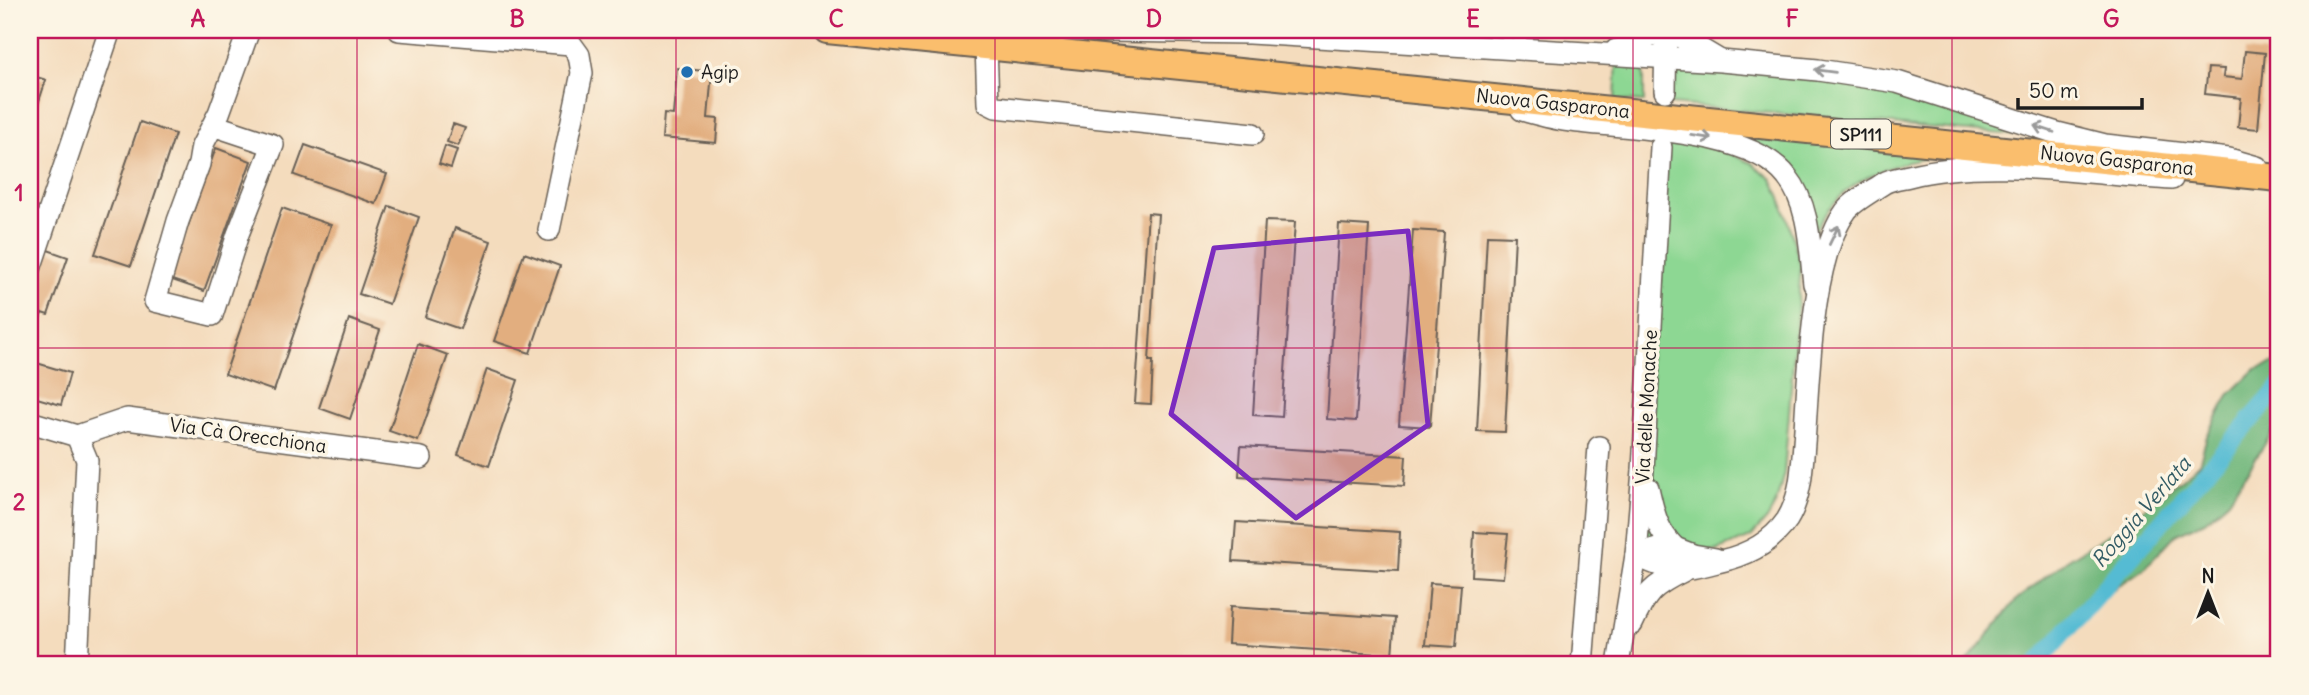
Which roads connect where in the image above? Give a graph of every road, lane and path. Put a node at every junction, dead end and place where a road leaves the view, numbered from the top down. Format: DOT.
graph roads {
  1 [pos="110,30"];
  2 [pos="249,30"];
  3 [pos="399,30"];
  4 [pos="827,30"];
  5 [pos="944,30"];
  6 [pos="1064,30"];
  7 [pos="1658,30"];
  8 [pos="1666,30"];
  9 [pos="1678,30"];
  10 [pos="986,46"];
  11 [pos="1597,54"];
  12 [pos="1666,59"];
  13 [pos="1721,61"];
  14 [pos="1665,91"];
  15 [pos="1442,92"];
  16 [pos="213,125"];
  17 [pos="1253,134"];
  18 [pos="1661,147"];
  19 [pos="2279,177"];
  20 [pos="549,230"];
  21 [pos="30,269"];
  22 [pos="1816,300"];
  23 [pos="30,422"];
  24 [pos="77,436"];
  25 [pos="1599,447"];
  26 [pos="421,458"];
  27 [pos="1643,470"];
  28 [pos="1675,548"];
  29 [pos="1636,555"];
  30 [pos="1725,561"];
  31 [pos="1683,571"];
  32 [pos="1619,659"];
  33 [pos="78,665"];
  34 [pos="1582,665"];
  1 -- 21 [label="street"];
  2 -- 16 [label="street"];
  3 -- 20 [label="street"];
  4 -- 10 [label="main road, Nuova Gasparona / SP111"];
  5 -- 6 [label="street"];
  6 -- 11 [label="street"];
  7 -- 11 [label="street"];
  8 -- 12 [label="street"];
  9 -- 13 [label="street"];
  10 -- 15 [label="main road, Nuova Gasparona / SP111"];
  10 -- 17 [label="street"];
  11 -- 12 [label="street"];
  12 -- 13 [label="street"];
  12 -- 14 [label="street"];
  19 -- 13 [label="street, one-way"];
  15 -- 19 [label="main road, Nuova Gasparona / SP111"];
  15 -- 22 [label="street, one-way"];
  16 -- 16 [label="street"];
  18 -- 27 [label="street, Via delle Monache"];
  22 -- 19 [label="street, one-way"];
  22 -- 30 [label="street"];
  23 -- 24 [label="street"];
  24 -- 26 [label="street, Via Cà Orecchiona"];
  24 -- 33 [label="street"];
  25 -- 34 [label="street"];
  27 -- 28 [label="street"];
  27 -- 29 [label="street, Via delle Monache"];
  28 -- 29 [label="street"];
  28 -- 30 [label="street"];
  29 -- 31 [label="street"];
  29 -- 32 [label="street, Via delle Monache"];
  30 -- 31 [label="street"];
  31 -- 32 [label="street"];
}
